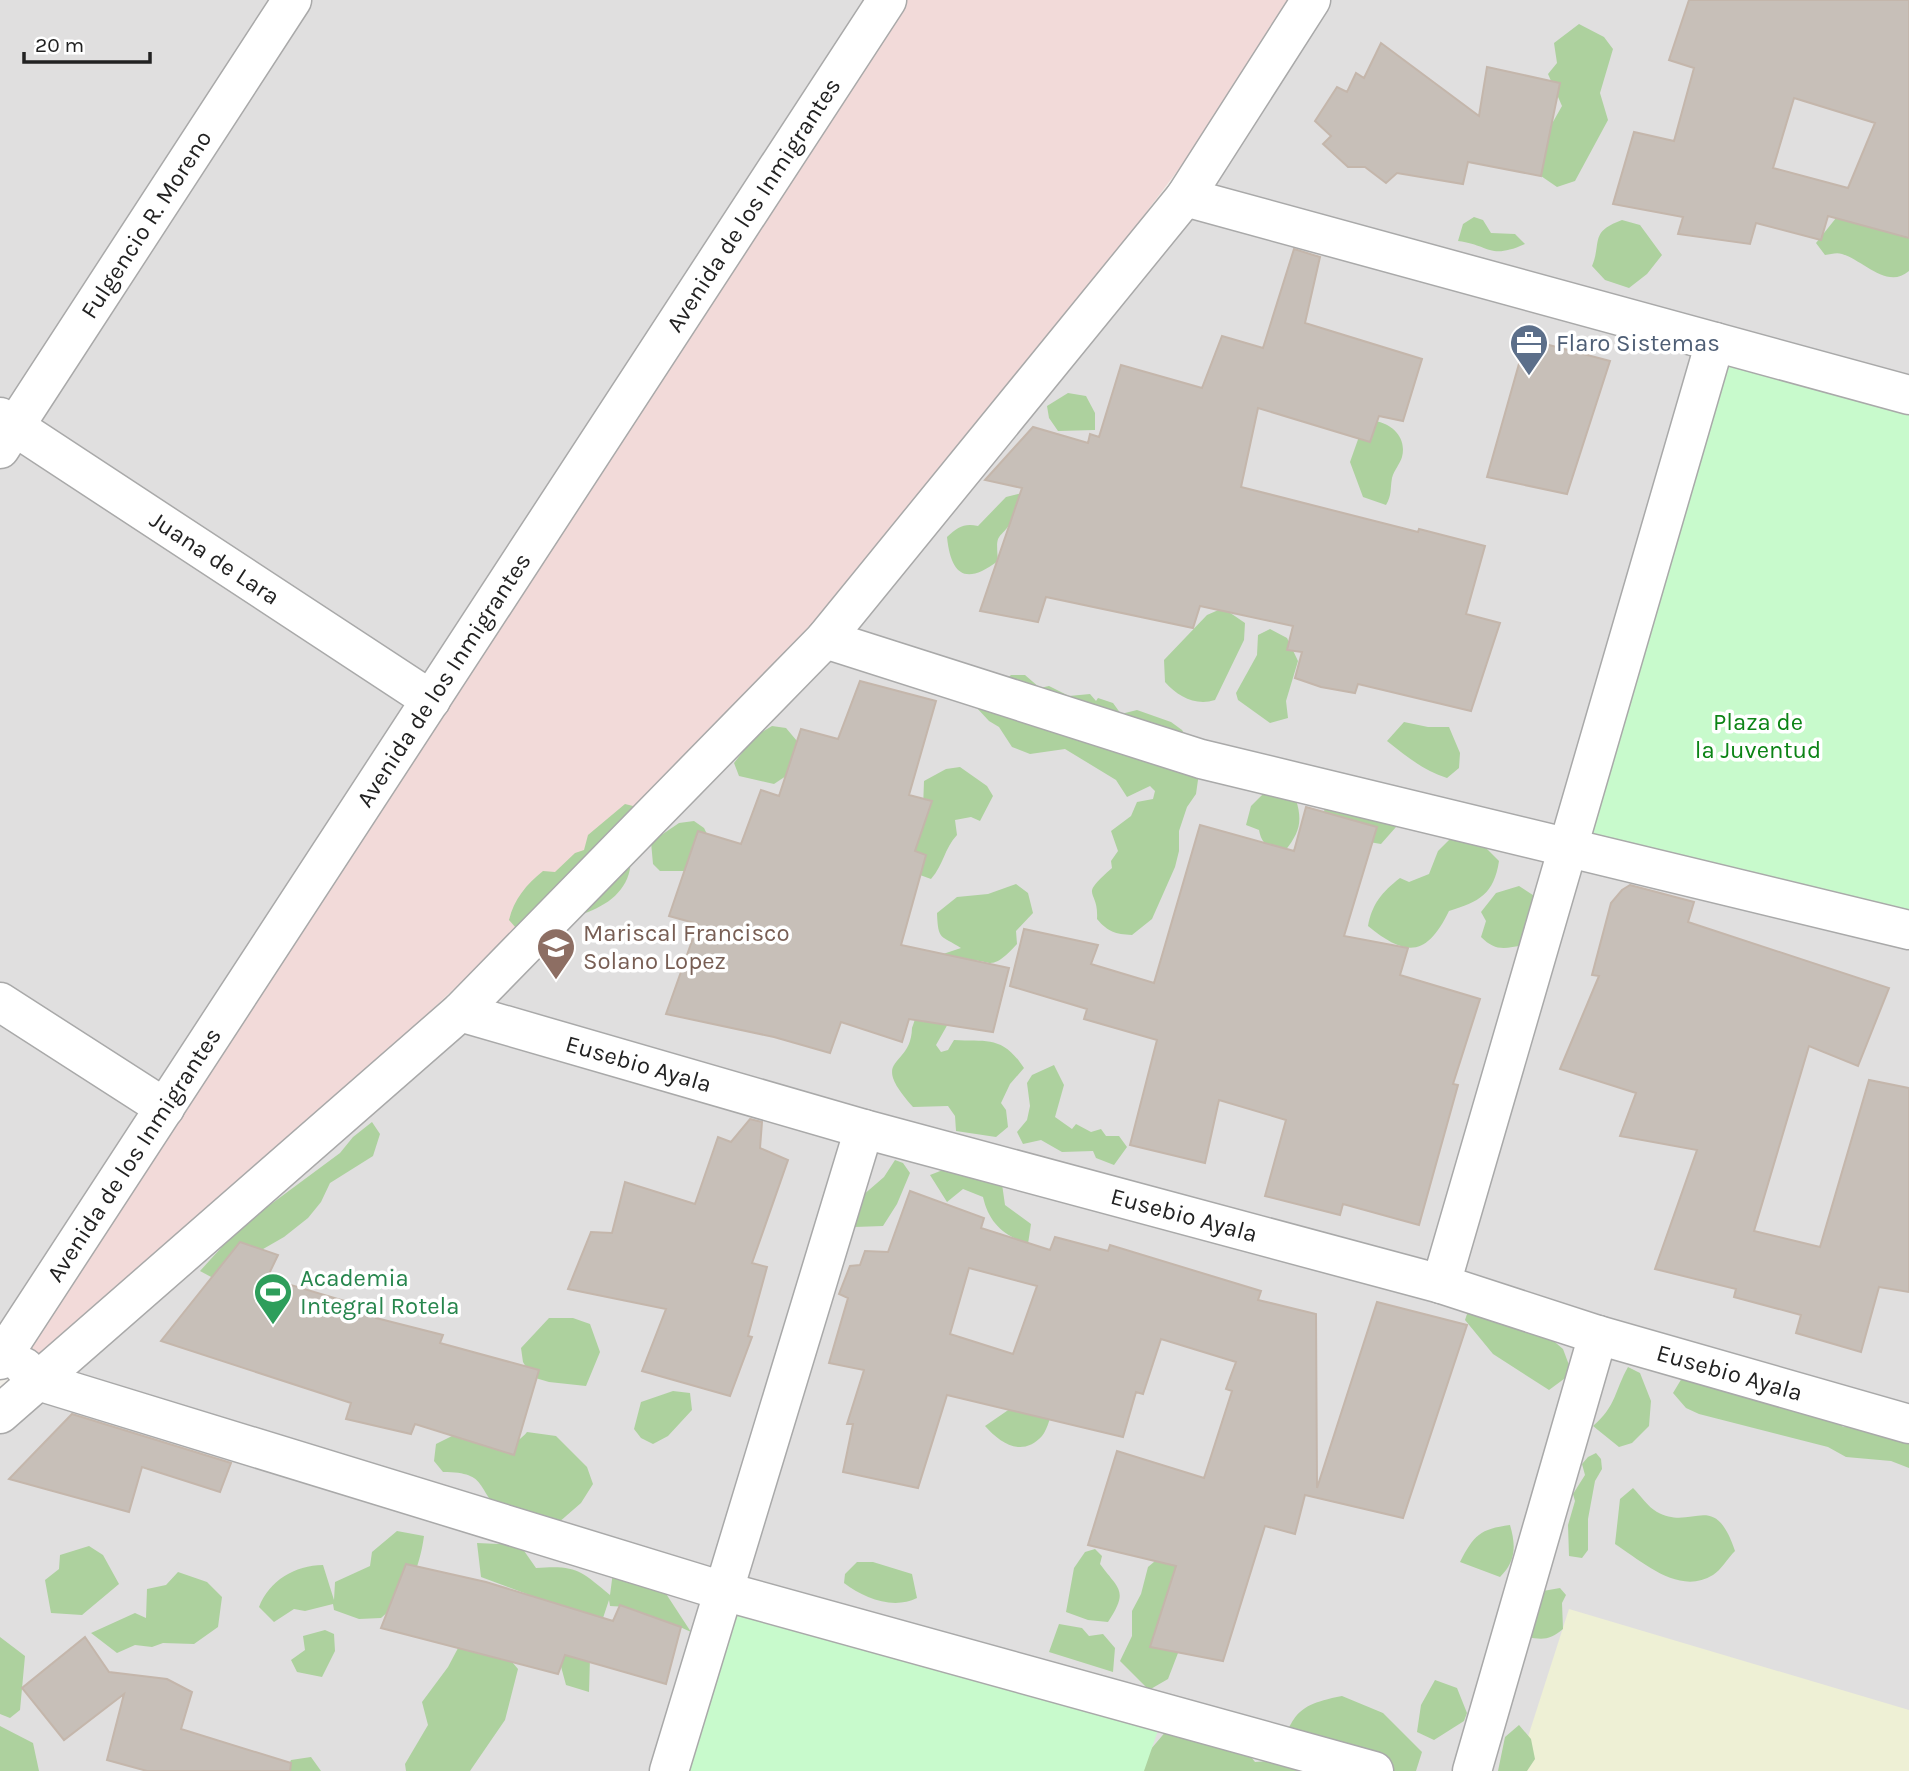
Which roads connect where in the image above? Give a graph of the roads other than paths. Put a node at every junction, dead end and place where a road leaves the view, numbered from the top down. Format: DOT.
graph roads {
  1 [pos="292,0"];
  2 [pos="887,0"];
  3 [pos="1311,0"];
  4 [pos="1185,197"];
  5 [pos="1715,342"];
  6 [pos="1909,396"];
  7 [pos="5,431"];
  8 [pos="825,639"];
  9 [pos="431,700"];
  10 [pos="1568,847"];
  11 [pos="1909,930"];
  12 [pos="0,1002"];
  13 [pos="460,1012"];
  14 [pos="164,1108"];
  15 [pos="864,1129"];
  16 [pos="1441,1284"];
  17 [pos="1598,1335"];
  18 [pos="4,1355"];
  19 [pos="38,1381"];
  20 [pos="0,1414"];
  21 [pos="1909,1424"];
  22 [pos="723,1591"];
  23 [pos="669,1771"];
  24 [pos="1374,1771"];
  25 [pos="1472,1771"];
  1 -- 7 [label="street, Fulgencio R. Moreno"];
  2 -- 9 [label="street, Avenida de los Inmigrantes"];
  3 -- 4 [label="street"];
  4 -- 5 [label="street"];
  4 -- 8 [label="street"];
  5 -- 6 [label="street"];
  5 -- 10 [label="street"];
  7 -- 9 [label="street, Juana de Lara"];
  8 -- 10 [label="street"];
  8 -- 13 [label="street"];
  9 -- 14 [label="street, Avenida de los Inmigrantes"];
  10 -- 11 [label="street"];
  10 -- 16 [label="street"];
  12 -- 14 [label="street"];
  13 -- 15 [label="street, Eusebio Ayala"];
  13 -- 19 [label="street"];
  14 -- 18 [label="street, Avenida de los Inmigrantes"];
  15 -- 16 [label="street, Eusebio Ayala"];
  15 -- 22 [label="street"];
  16 -- 17 [label="street, Eusebio Ayala"];
  17 -- 21 [label="street, Eusebio Ayala"];
  17 -- 25 [label="street"];
  18 -- 19 [label="street"];
  19 -- 20 [label="street"];
  19 -- 22 [label="street"];
  22 -- 23 [label="street"];
  22 -- 24 [label="street"];
}
